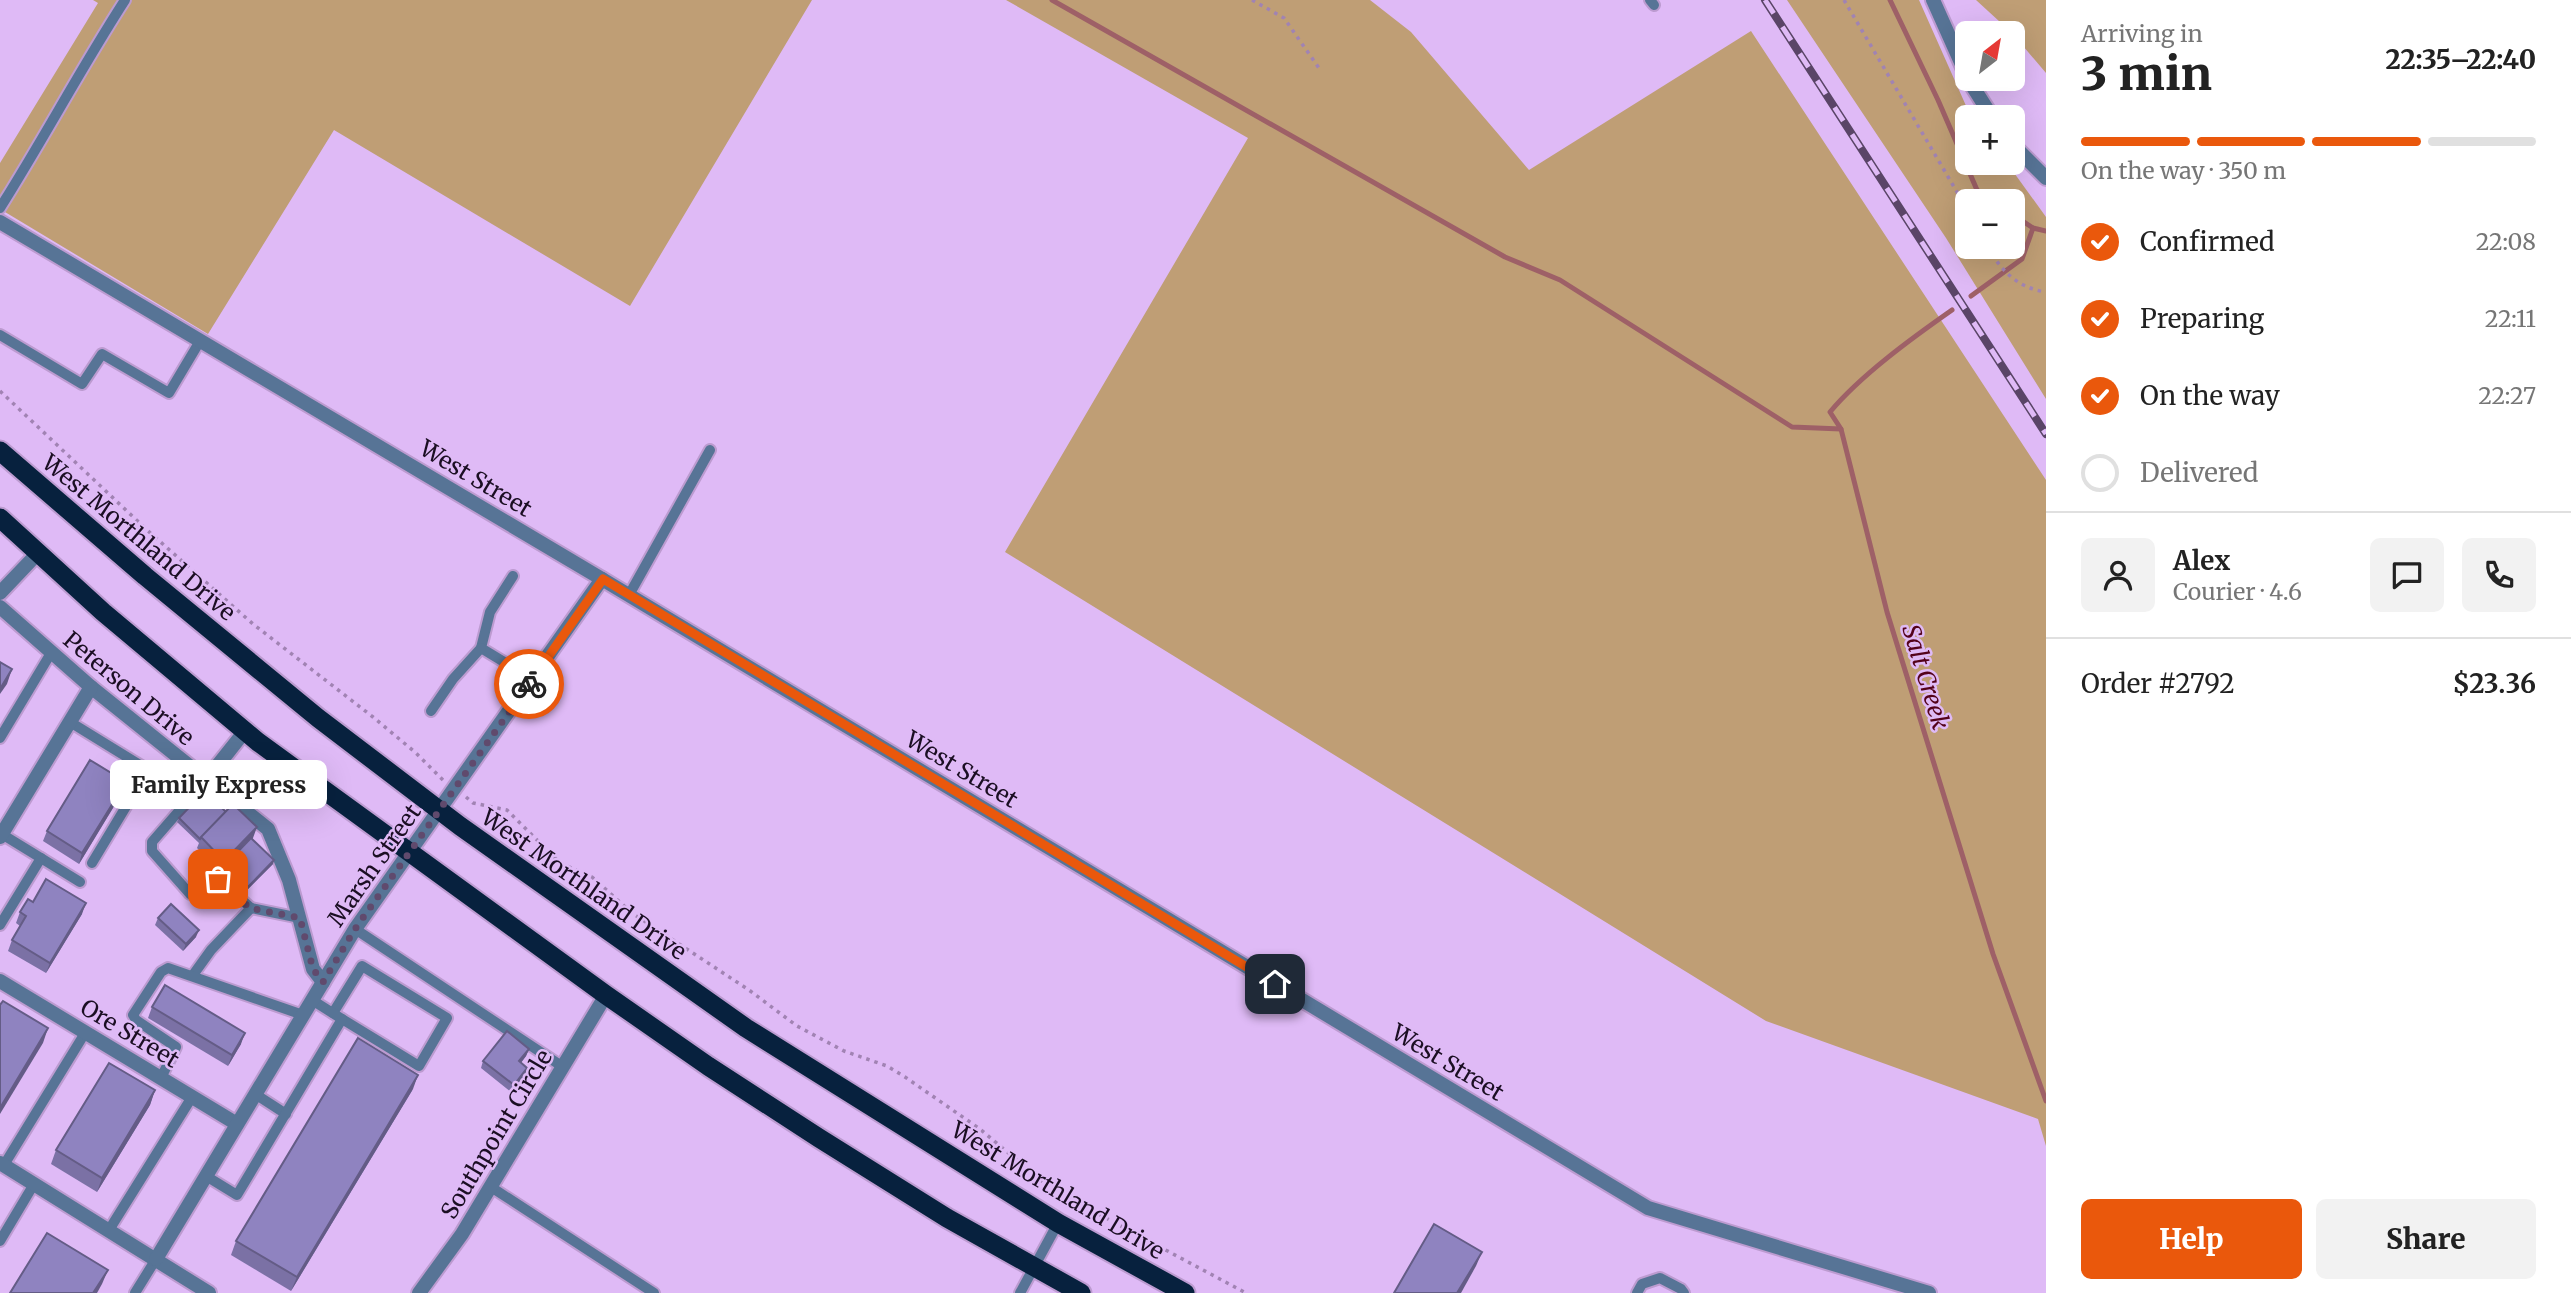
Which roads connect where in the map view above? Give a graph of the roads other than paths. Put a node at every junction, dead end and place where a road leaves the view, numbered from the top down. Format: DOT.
graph roads {
  1 [pos="125,0"];
  2 [pos="1933,0"];
  3 [pos="1955,48"];
  4 [pos="2025,157"];
  5 [pos="2046,178"];
  6 [pos="0,208"];
  7 [pos="0,222"];
  8 [pos="0,335"];
  9 [pos="200,341"];
  10 [pos="710,450"];
  11 [pos="0,451"];
  12 [pos="0,518"];
  13 [pos="38,553"];
  14 [pos="513,576"];
  15 [pos="603,579"];
  16 [pos="0,593"];
  17 [pos="629,595"];
  18 [pos="0,607"];
  19 [pos="481,648"];
  20 [pos="51,653"];
  21 [pos="532,679"];
  22 [pos="91,687"];
  23 [pos="432,711"];
  24 [pos="70,722"];
  25 [pos="245,731"];
  26 [pos="0,737"];
  27 [pos="206,780"];
  28 [pos="439,811"];
  29 [pos="1,835"];
  30 [pos="409,852"];
  31 [pos="41,858"];
  32 [pos="92,863"];
  33 [pos="80,882"];
  34 [pos="250,908"];
  35 [pos="300,918"];
  36 [pos="0,925"];
  37 [pos="355,929"];
  38 [pos="193,975"];
  39 [pos="0,981"];
  40 [pos="323,982"];
  41 [pos="606,995"];
  42 [pos="312,1000"];
  43 [pos="303,1014"];
  44 [pos="338,1016"];
  45 [pos="85,1033"];
  46 [pos="563,1067"];
  47 [pos="161,1079"];
  48 [pos="255,1094"];
  49 [pos="192,1097"];
  50 [pos="286,1114"];
  51 [pos="237,1124"];
  52 [pos="2,1164"];
  53 [pos="206,1176"];
  54 [pos="34,1184"];
  55 [pos="491,1187"];
  56 [pos="1058,1223"];
  57 [pos="109,1230"];
  58 [pos="0,1241"];
  59 [pos="156,1259"];
  60 [pos="1035,1267"];
  61 [pos="135,1293"];
  62 [pos="209,1293"];
  63 [pos="419,1293"];
  64 [pos="654,1293"];
  65 [pos="1020,1293"];
  66 [pos="1081,1293"];
  67 [pos="1185,1293"];
  68 [pos="1637,1293"];
  69 [pos="1684,1293"];
  70 [pos="1928,1293"];
  1 -- 6 [label="lane"];
  2 -- 3 [label="street"];
  4 -- 5 [label="street"];
  7 -- 9 [label="street, West Street"];
  8 -- 9 [label="lane"];
  9 -- 15 [label="street, West Street"];
  10 -- 17 [label="lane"];
  11 -- 28 [label="highway, West Morthland Drive"];
  12 -- 13 [label="highway"];
  13 -- 16 [label="street"];
  13 -- 25 [label="highway"];
  14 -- 19 [label="lane"];
  15 -- 17 [label="street, West Street"];
  15 -- 21 [label="street, Marsh Street"];
  17 -- 70 [label="street, West Street"];
  18 -- 20 [label="street, Peterson Drive"];
  19 -- 21 [label="lane"];
  19 -- 23 [label="lane"];
  20 -- 22 [label="street, Peterson Drive"];
  20 -- 26 [label="lane"];
  21 -- 28 [label="street, Marsh Street"];
  22 -- 24 [label="street"];
  22 -- 27 [label="street, Peterson Drive"];
  24 -- 29 [label="street"];
  24 -- 32 [label="lane"];
  25 -- 27 [label="street"];
  25 -- 30 [label="highway"];
  27 -- 34 [label="lane"];
  27 -- 35 [label="street, Peterson Drive"];
  28 -- 30 [label="street, Marsh Street"];
  28 -- 56 [label="highway, West Morthland Drive"];
  29 -- 31 [label="lane"];
  30 -- 37 [label="street, Marsh Street"];
  30 -- 41 [label="highway"];
  31 -- 33 [label="lane"];
  31 -- 36 [label="lane"];
  34 -- 35 [label="lane"];
  34 -- 38 [label="lane"];
  35 -- 40 [label="street, Peterson Drive"];
  37 -- 40 [label="street, Marsh Street"];
  37 -- 46 [label="lane"];
  38 -- 43 [label="lane"];
  38 -- 47 [label="lane"];
  39 -- 45 [label="street, Ore Street"];
  40 -- 42 [label="street, Marsh Street"];
  41 -- 46 [label="street, Southpoint Circle"];
  41 -- 60 [label="highway"];
  42 -- 43 [label="street, Marsh Street"];
  42 -- 44 [label="lane"];
  43 -- 48 [label="street, Marsh Street"];
  44 -- 44 [label="lane"];
  44 -- 50 [label="lane"];
  45 -- 47 [label="street, Ore Street"];
  45 -- 52 [label="lane"];
  46 -- 55 [label="street, Southpoint Circle"];
  47 -- 49 [label="street, Ore Street"];
  48 -- 50 [label="lane"];
  48 -- 51 [label="street, Marsh Street"];
  49 -- 51 [label="street, Ore Street"];
  49 -- 57 [label="lane"];
  50 -- 53 [label="lane"];
  51 -- 53 [label="street, Marsh Street"];
  52 -- 54 [label="street"];
  53 -- 59 [label="street, Marsh Street"];
  54 -- 57 [label="street"];
  54 -- 58 [label="lane"];
  55 -- 63 [label="street, Southpoint Circle"];
  55 -- 64 [label="lane"];
  56 -- 60 [label="lane"];
  56 -- 67 [label="highway, West Morthland Drive"];
  57 -- 59 [label="street"];
  59 -- 61 [label="lane"];
  59 -- 62 [label="street"];
  60 -- 65 [label="lane"];
  60 -- 66 [label="highway"];
  68 -- 69 [label="lane"];
}
